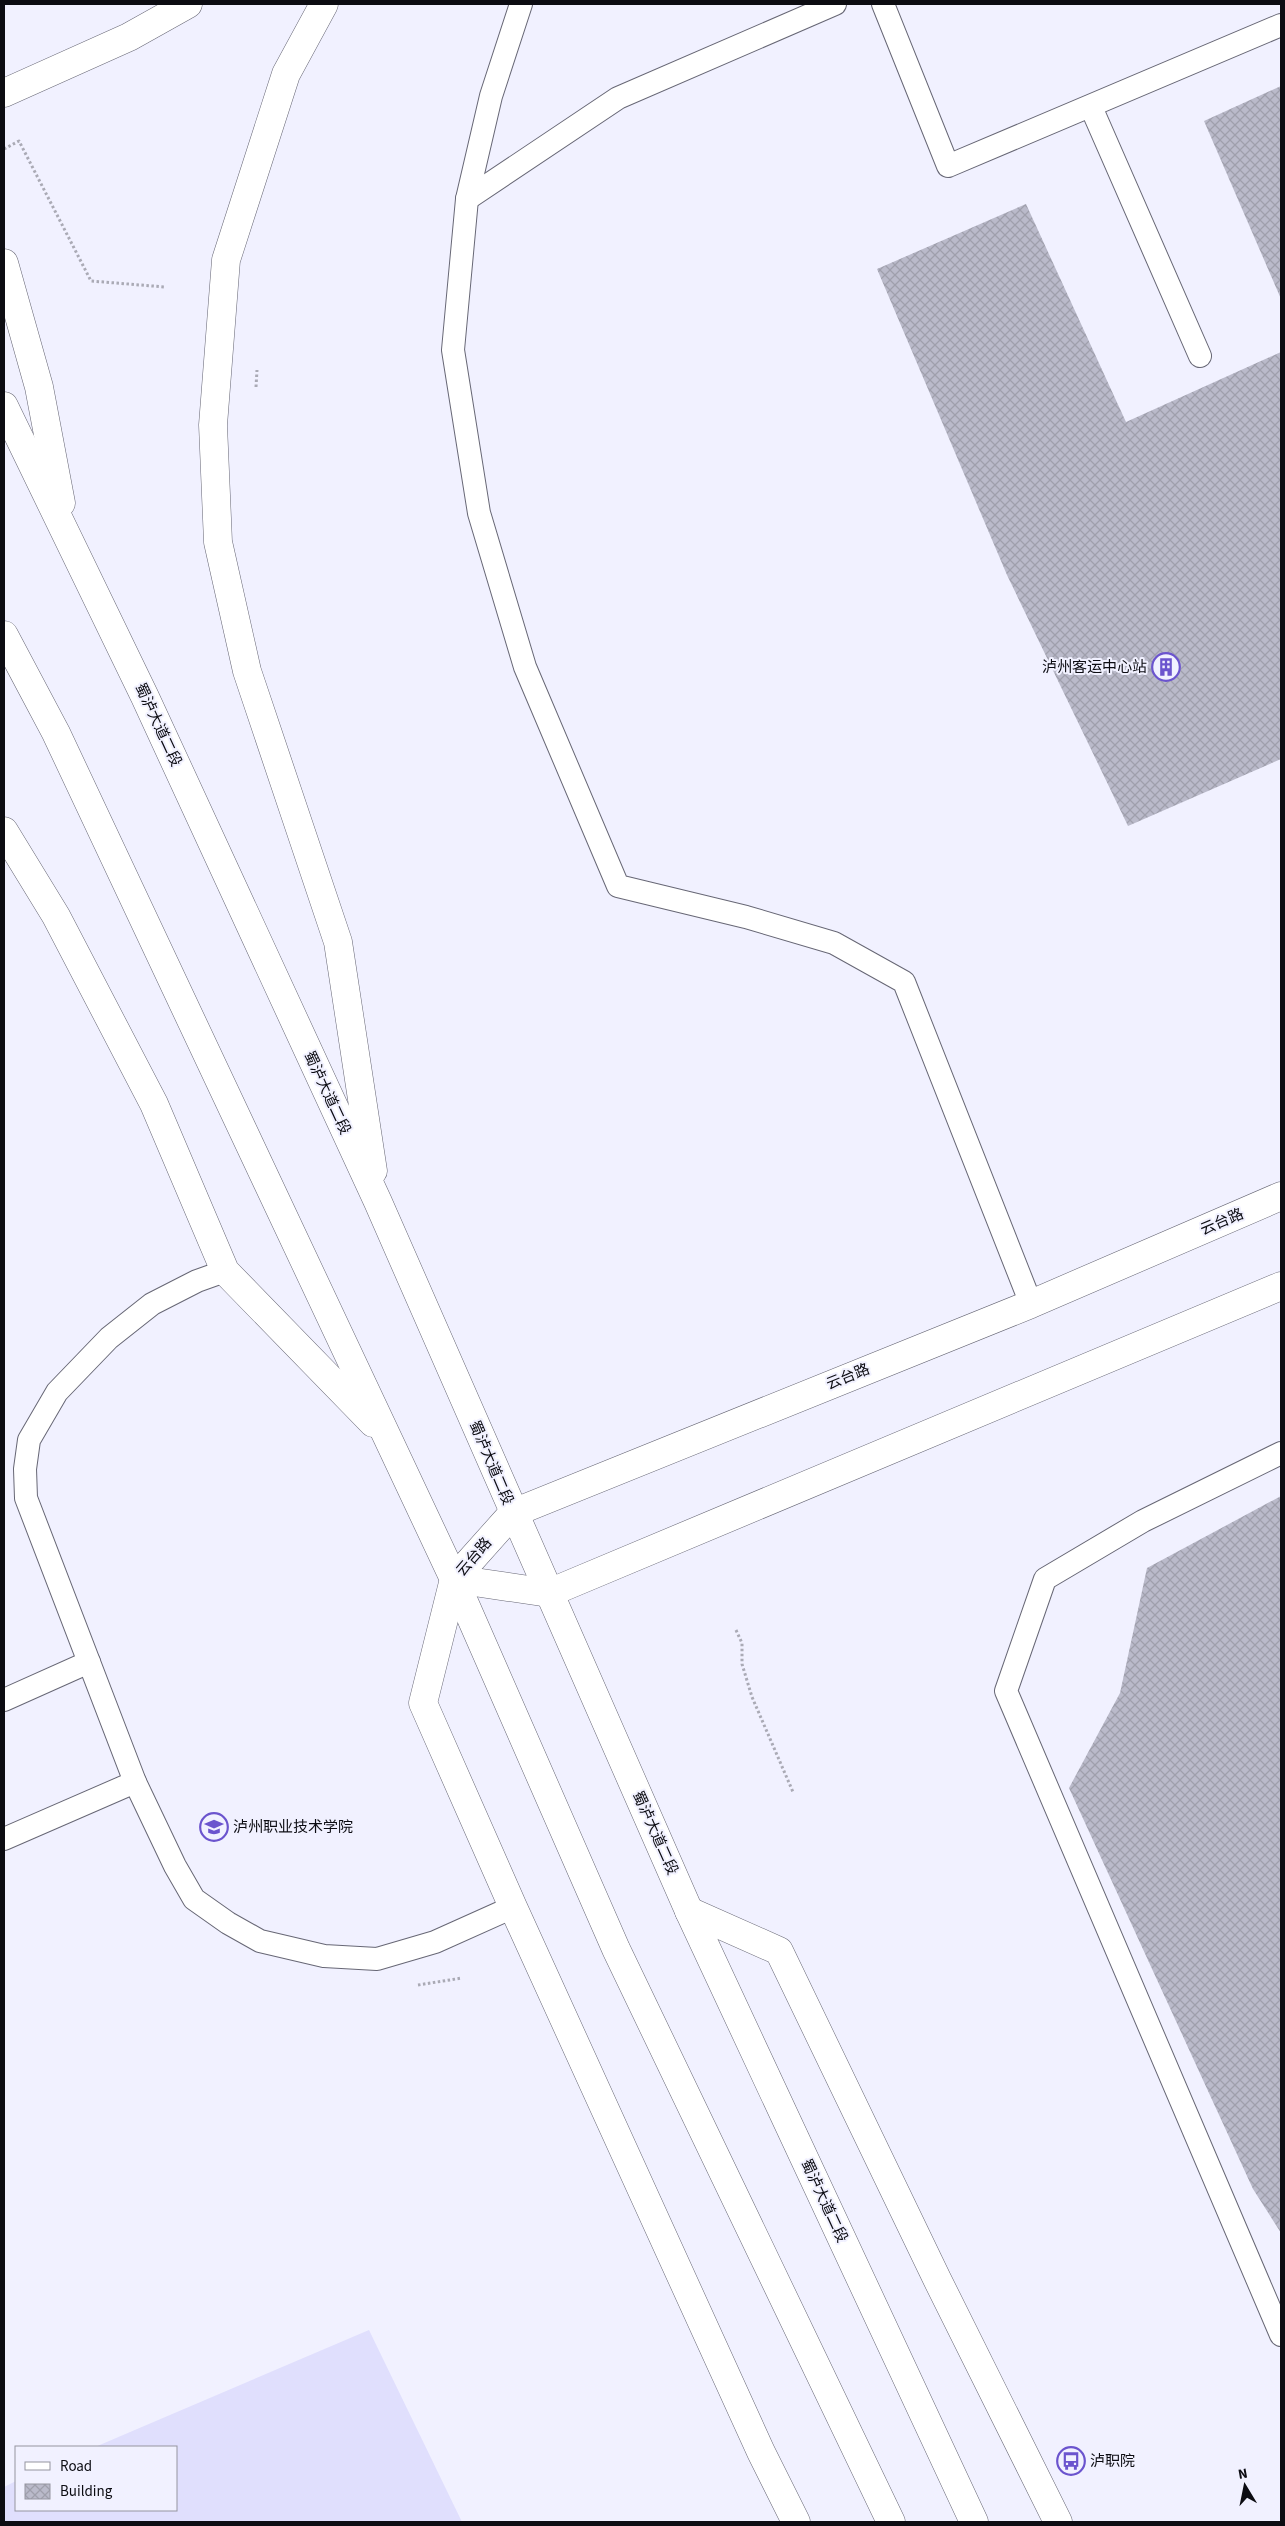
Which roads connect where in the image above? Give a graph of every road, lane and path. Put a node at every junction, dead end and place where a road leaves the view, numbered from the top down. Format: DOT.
graph roads {
  1 [pos="188,4"];
  2 [pos="324,4"];
  3 [pos="522,4"];
  4 [pos="835,4"];
  5 [pos="883,4"];
  6 [pos="1281,25"];
  7 [pos="10,90"];
  8 [pos="1091,107"];
  9 [pos="4,149"];
  10 [pos="467,199"];
  11 [pos="4,263"];
  12 [pos="164,287"];
  13 [pos="1200,356"];
  14 [pos="4,406"];
  15 [pos="68,539"];
  16 [pos="4,635"];
  17 [pos="4,831"];
  18 [pos="1281,1196"];
  19 [pos="378,1202"];
  20 [pos="225,1271"];
  21 [pos="1281,1286"];
  22 [pos="1030,1304"];
  23 [pos="388,1438"];
  24 [pos="1281,1453"];
  25 [pos="513,1513"];
  26 [pos="454,1579"];
  27 [pos="549,1593"];
  28 [pos="736,1630"];
  29 [pos="89,1662"];
  30 [pos="4,1700"];
  31 [pos="135,1782"];
  32 [pos="793,1792"];
  33 [pos="4,1839"];
  34 [pos="513,1907"];
  35 [pos="689,1911"];
  36 [pos="1281,2335"];
  37 [pos="796,2522"];
  38 [pos="891,2522"];
  39 [pos="974,2522"];
  40 [pos="1058,2522"];
  1 -- 7 [label="main road"];
  2 -- 19 [label="main road"];
  3 -- 10 [label="lane"];
  4 -- 10 [label="lane"];
  5 -- 8 [label="lane"];
  6 -- 8 [label="lane"];
  8 -- 13 [label="lane"];
  9 -- 12 [label="path"];
  10 -- 22 [label="lane"];
  11 -- 15 [label="main road"];
  14 -- 15 [label="main road, 蜀泸大道二段"];
  15 -- 19 [label="main road, 蜀泸大道二段"];
  16 -- 23 [label="main road"];
  17 -- 20 [label="main road"];
  18 -- 22 [label="main road, 云台路"];
  19 -- 25 [label="main road, 蜀泸大道二段"];
  20 -- 23 [label="main road"];
  20 -- 29 [label="lane"];
  21 -- 27 [label="main road"];
  22 -- 25 [label="main road, 云台路"];
  23 -- 26 [label="main road"];
  24 -- 36 [label="lane"];
  25 -- 26 [label="main road, 云台路"];
  25 -- 27 [label="main road, 蜀泸大道二段"];
  26 -- 27 [label="main road, 云台路"];
  26 -- 34 [label="main road"];
  26 -- 38 [label="main road"];
  27 -- 35 [label="main road, 蜀泸大道二段"];
  28 -- 32 [label="path"];
  29 -- 30 [label="lane"];
  29 -- 31 [label="lane"];
  31 -- 33 [label="lane"];
  31 -- 34 [label="lane"];
  34 -- 37 [label="main road"];
  35 -- 39 [label="main road, 蜀泸大道二段"];
  35 -- 40 [label="main road"];
}
